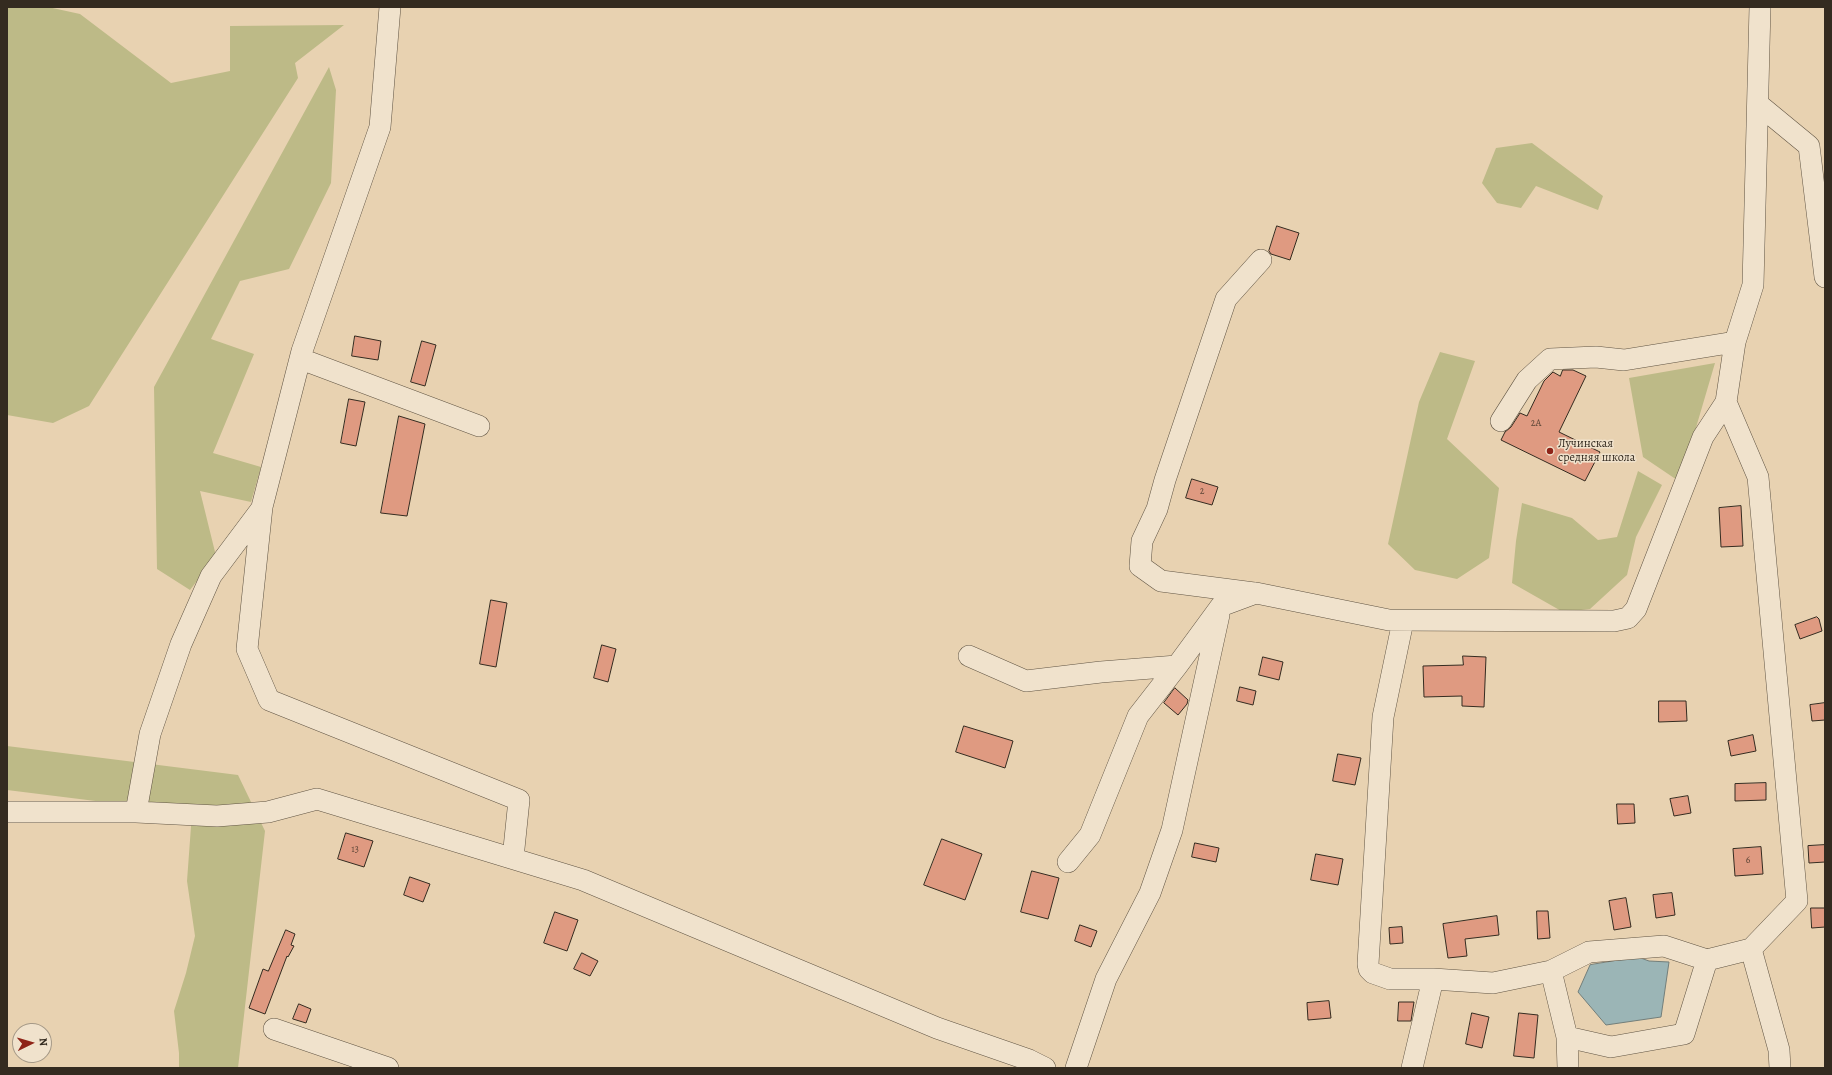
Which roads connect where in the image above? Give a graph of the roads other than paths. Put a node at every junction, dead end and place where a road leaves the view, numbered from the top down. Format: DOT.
graph roads {
  1 [pos="390,7"];
  2 [pos="1760,7"];
  3 [pos="1758,104"];
  4 [pos="1260,260"];
  5 [pos="1825,277"];
  6 [pos="1735,342"];
  7 [pos="301,359"];
  8 [pos="1726,402"];
  9 [pos="1501,421"];
  10 [pos="479,426"];
  11 [pos="262,507"];
  12 [pos="1256,594"];
  13 [pos="1221,606"];
  14 [pos="1403,621"];
  15 [pos="969,656"];
  16 [pos="1177,666"];
  17 [pos="7,812"];
  18 [pos="136,812"];
  19 [pos="512,858"];
  20 [pos="1068,862"];
  21 [pos="1751,949"];
  22 [pos="1707,960"];
  23 [pos="1551,971"];
  24 [pos="1433,979"];
  25 [pos="274,1029"];
  26 [pos="1567,1037"];
  27 [pos="388,1068"];
  28 [pos="1045,1068"];
  29 [pos="1076,1068"];
  30 [pos="1412,1068"];
  31 [pos="1568,1068"];
  32 [pos="1780,1068"];
  1 -- 7 [label="street"];
  2 -- 3 [label="street"];
  3 -- 5 [label="street"];
  3 -- 6 [label="street"];
  4 -- 12 [label="street"];
  6 -- 8 [label="street"];
  6 -- 9 [label="street"];
  7 -- 10 [label="street"];
  7 -- 11 [label="street"];
  8 -- 14 [label="street"];
  8 -- 21 [label="street"];
  11 -- 18 [label="street"];
  11 -- 19 [label="street"];
  12 -- 13 [label="street"];
  12 -- 14 [label="street"];
  13 -- 16 [label="street"];
  13 -- 29 [label="street"];
  14 -- 24 [label="street"];
  15 -- 16 [label="street"];
  16 -- 20 [label="street"];
  17 -- 18 [label="street"];
  18 -- 19 [label="street"];
  19 -- 28 [label="street"];
  21 -- 22 [label="street"];
  21 -- 32 [label="street"];
  22 -- 23 [label="street"];
  22 -- 26 [label="street"];
  23 -- 24 [label="street"];
  23 -- 26 [label="street"];
  24 -- 30 [label="street"];
  25 -- 27 [label="street"];
  26 -- 31 [label="street"];
}
